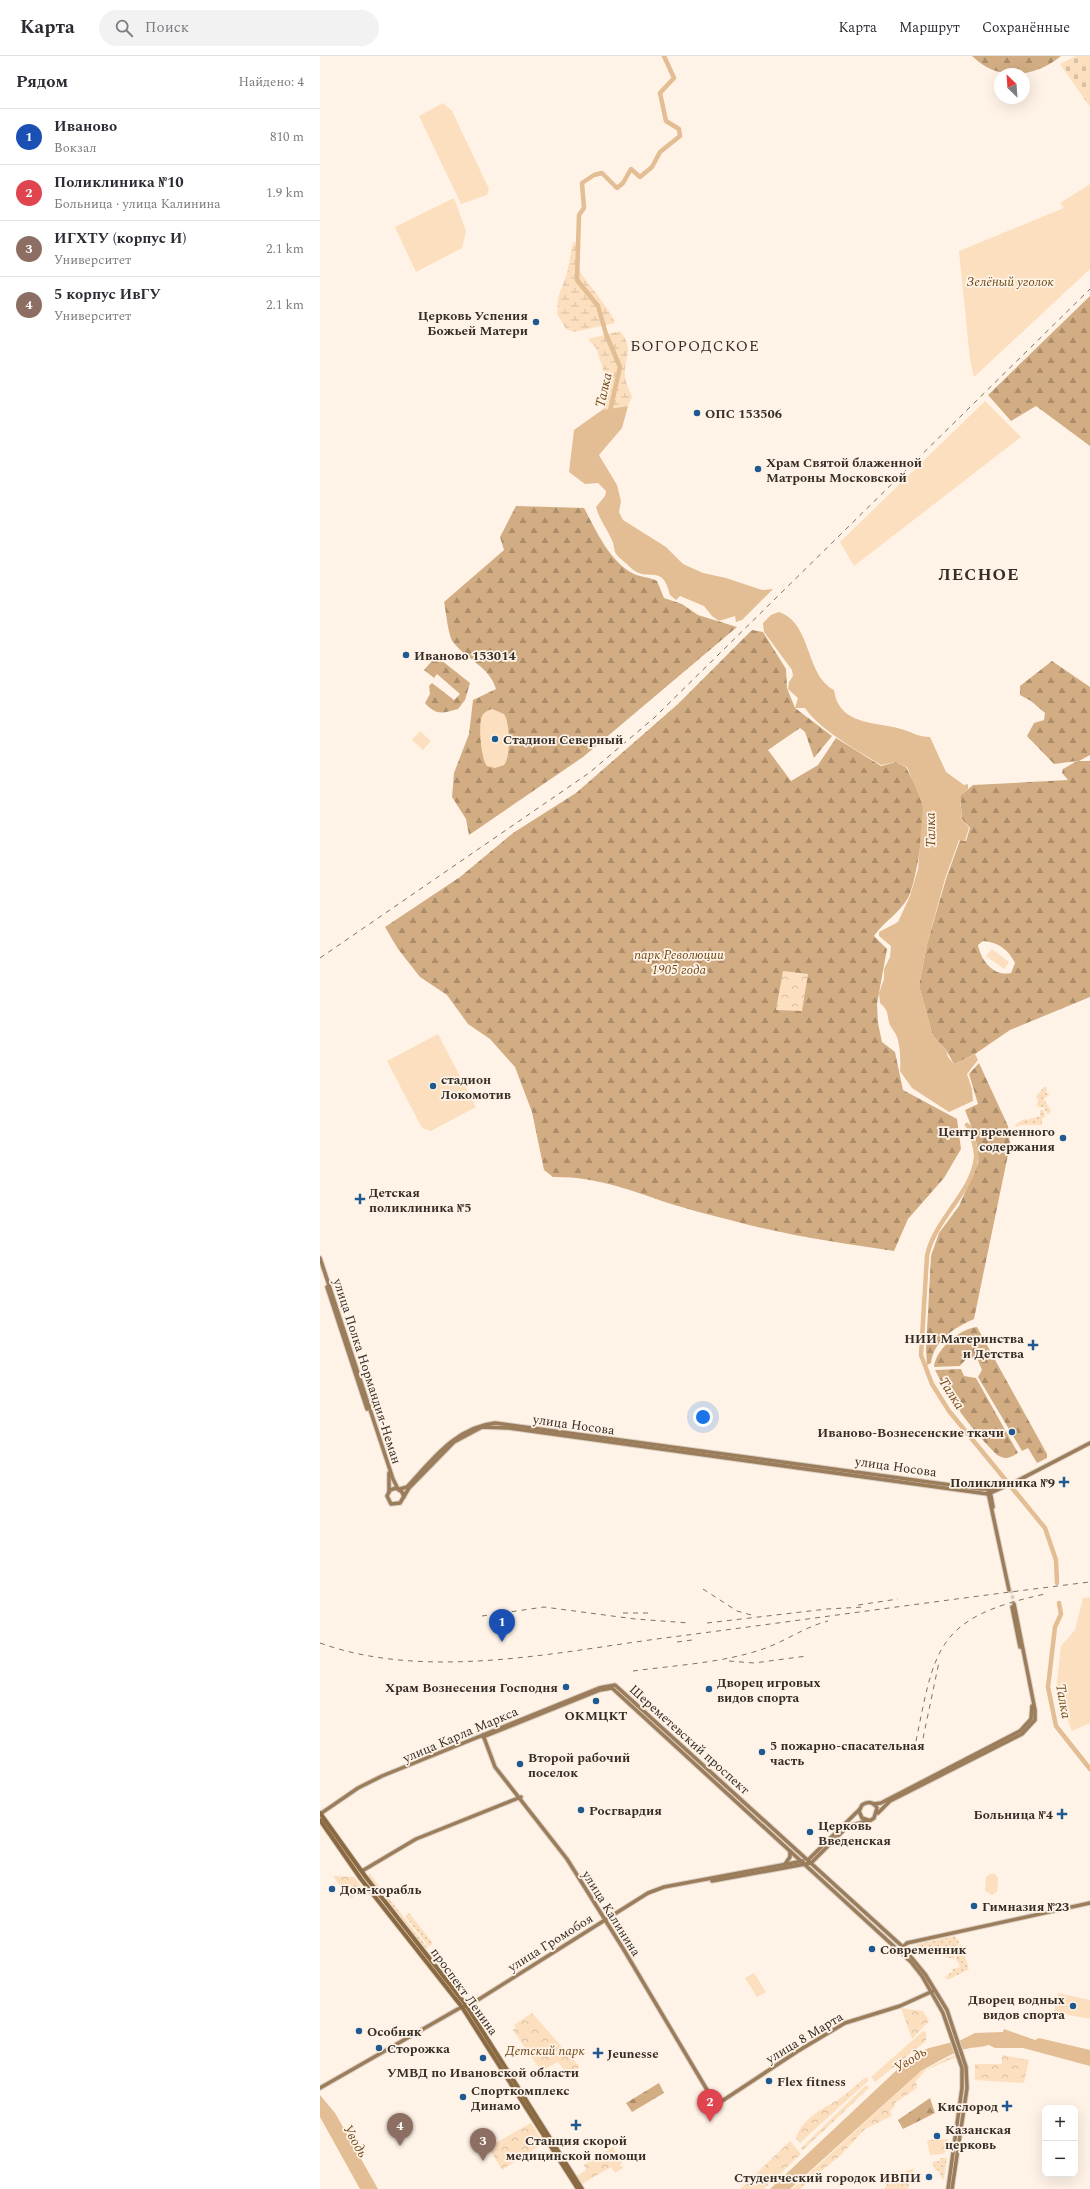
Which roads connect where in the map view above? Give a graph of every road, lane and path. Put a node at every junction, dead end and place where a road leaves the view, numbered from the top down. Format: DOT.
graph roads {
  1 [pos="320,1258"];
  2 [pos="320,1266"];
  3 [pos="323,1272"];
  4 [pos="335,1307"];
  5 [pos="1090,1442"];
  6 [pos="423,1471"];
  7 [pos="398,1489"];
  8 [pos="389,1492"];
  9 [pos="989,1492"];
  10 [pos="404,1497"];
  11 [pos="1010,1590"];
  12 [pos="1013,1604"];
  13 [pos="612,1686"];
  14 [pos="660,1725"];
  15 [pos="656,1728"];
  16 [pos="483,1736"];
  17 [pos="693,1756"];
  18 [pos="690,1759"];
  19 [pos="938,1776"];
  20 [pos="521,1797"];
  21 [pos="873,1804"];
  22 [pos="860,1809"];
  23 [pos="753,1810"];
  24 [pos="320,1813"];
  25 [pos="750,1814"];
  26 [pos="877,1815"];
  27 [pos="320,1820"];
  28 [pos="868,1820"];
  29 [pos="789,1850"];
  30 [pos="809,1861"];
  31 [pos="803,1862"];
  32 [pos="785,1864"];
  33 [pos="362,1871"];
  34 [pos="849,1901"];
  35 [pos="1090,1903"];
  36 [pos="870,1917"];
  37 [pos="606,1920"];
  38 [pos="866,1920"];
  39 [pos="903,1947"];
  40 [pos="933,1990"];
  41 [pos="474,2004"];
  42 [pos="464,2006"];
  43 [pos="472,2015"];
  44 [pos="320,2088"];
  45 [pos="716,2106"];
  46 [pos="955,2155"];
  47 [pos="578,2189"];
  48 [pos="582,2189"];
  49 [pos="948,2189"];
  50 [pos="952,2189"];
  1 -- 3 [label="main road, улица Полка Нормандия-Неман"];
  2 -- 3 [label="main road, улица Полка Нормандия-Неман"];
  3 -- 4 [label="main road, улица Полка Нормандия-Неман"];
  4 -- 7 [label="main road, улица Полка Нормандия-Неман"];
  4 -- 8 [label="main road, улица Полка Нормандия-Неман"];
  5 -- 9 [label="main road"];
  6 -- 7 [label="main road, улица Носова"];
  6 -- 9 [label="main road, улица Носова"];
  6 -- 10 [label="main road, улица Носова"];
  7 -- 8 [label="main road"];
  7 -- 10 [label="main road"];
  8 -- 10 [label="main road"];
  9 -- 11 [label="main road"];
  12 -- 19 [label="main road"];
  13 -- 14 [label="main road, Шереметевский проспект"];
  13 -- 15 [label="main road, Шереметевский проспект"];
  13 -- 16 [label="main road, улица Карла Маркса"];
  14 -- 15 [label="main road"];
  14 -- 17 [label="main road, Шереметевский проспект"];
  15 -- 18 [label="main road, Шереметевский проспект"];
  16 -- 20 [label="main road, улица Калинина"];
  16 -- 24 [label="main road, улица Карла Маркса"];
  17 -- 18 [label="main road"];
  17 -- 23 [label="main road, Шереметевский проспект"];
  18 -- 25 [label="main road, Шереметевский проспект"];
  19 -- 21 [label="main road"];
  19 -- 26 [label="main road"];
  20 -- 33 [label="main road"];
  20 -- 37 [label="main road, улица Калинина"];
  21 -- 22 [label="main road"];
  21 -- 26 [label="main road"];
  22 -- 28 [label="main road"];
  22 -- 30 [label="main road"];
  23 -- 25 [label="main road, Шереметевский проспект"];
  23 -- 30 [label="main road, Шереметевский проспект"];
  24 -- 33 [label="highway, проспект Ленина"];
  25 -- 29 [label="main road, Шереметевский проспект"];
  26 -- 28 [label="main road"];
  27 -- 42 [label="highway, проспект Ленина"];
  28 -- 30 [label="main road"];
  29 -- 31 [label="main road, Шереметевский проспект"];
  29 -- 32 [label="main road"];
  30 -- 31 [label="main road"];
  30 -- 34 [label="main road, Шереметевский проспект"];
  31 -- 32 [label="main road, улица Громобоя"];
  31 -- 34 [label="main road, Шереметевский проспект"];
  31 -- 37 [label="main road, улица Громобоя"];
  32 -- 37 [label="main road, улица Громобоя"];
  33 -- 42 [label="highway, проспект Ленина"];
  34 -- 36 [label="main road, Шереметевский проспект"];
  34 -- 38 [label="main road, Шереметевский проспект"];
  35 -- 39 [label="main road"];
  36 -- 38 [label="main road"];
  36 -- 39 [label="main road, Шереметевский проспект"];
  37 -- 41 [label="main road, улица Громобоя"];
  37 -- 42 [label="main road, улица Громобоя"];
  37 -- 45 [label="main road, улица Калинина"];
  38 -- 40 [label="main road, Шереметевский проспект"];
  39 -- 40 [label="main road, Шереметевский проспект"];
  40 -- 45 [label="main road, улица 8 Марта"];
  40 -- 46 [label="main road, Шереметевский проспект"];
  41 -- 42 [label="main road, улица Громобоя"];
  41 -- 43 [label="main road"];
  42 -- 43 [label="highway, проспект Ленина"];
  42 -- 44 [label="main road, улица Громобоя"];
  42 -- 47 [label="highway, проспект Ленина"];
  43 -- 48 [label="highway, проспект Ленина"];
  46 -- 49 [label="main road"];
  46 -- 50 [label="main road"];
}
